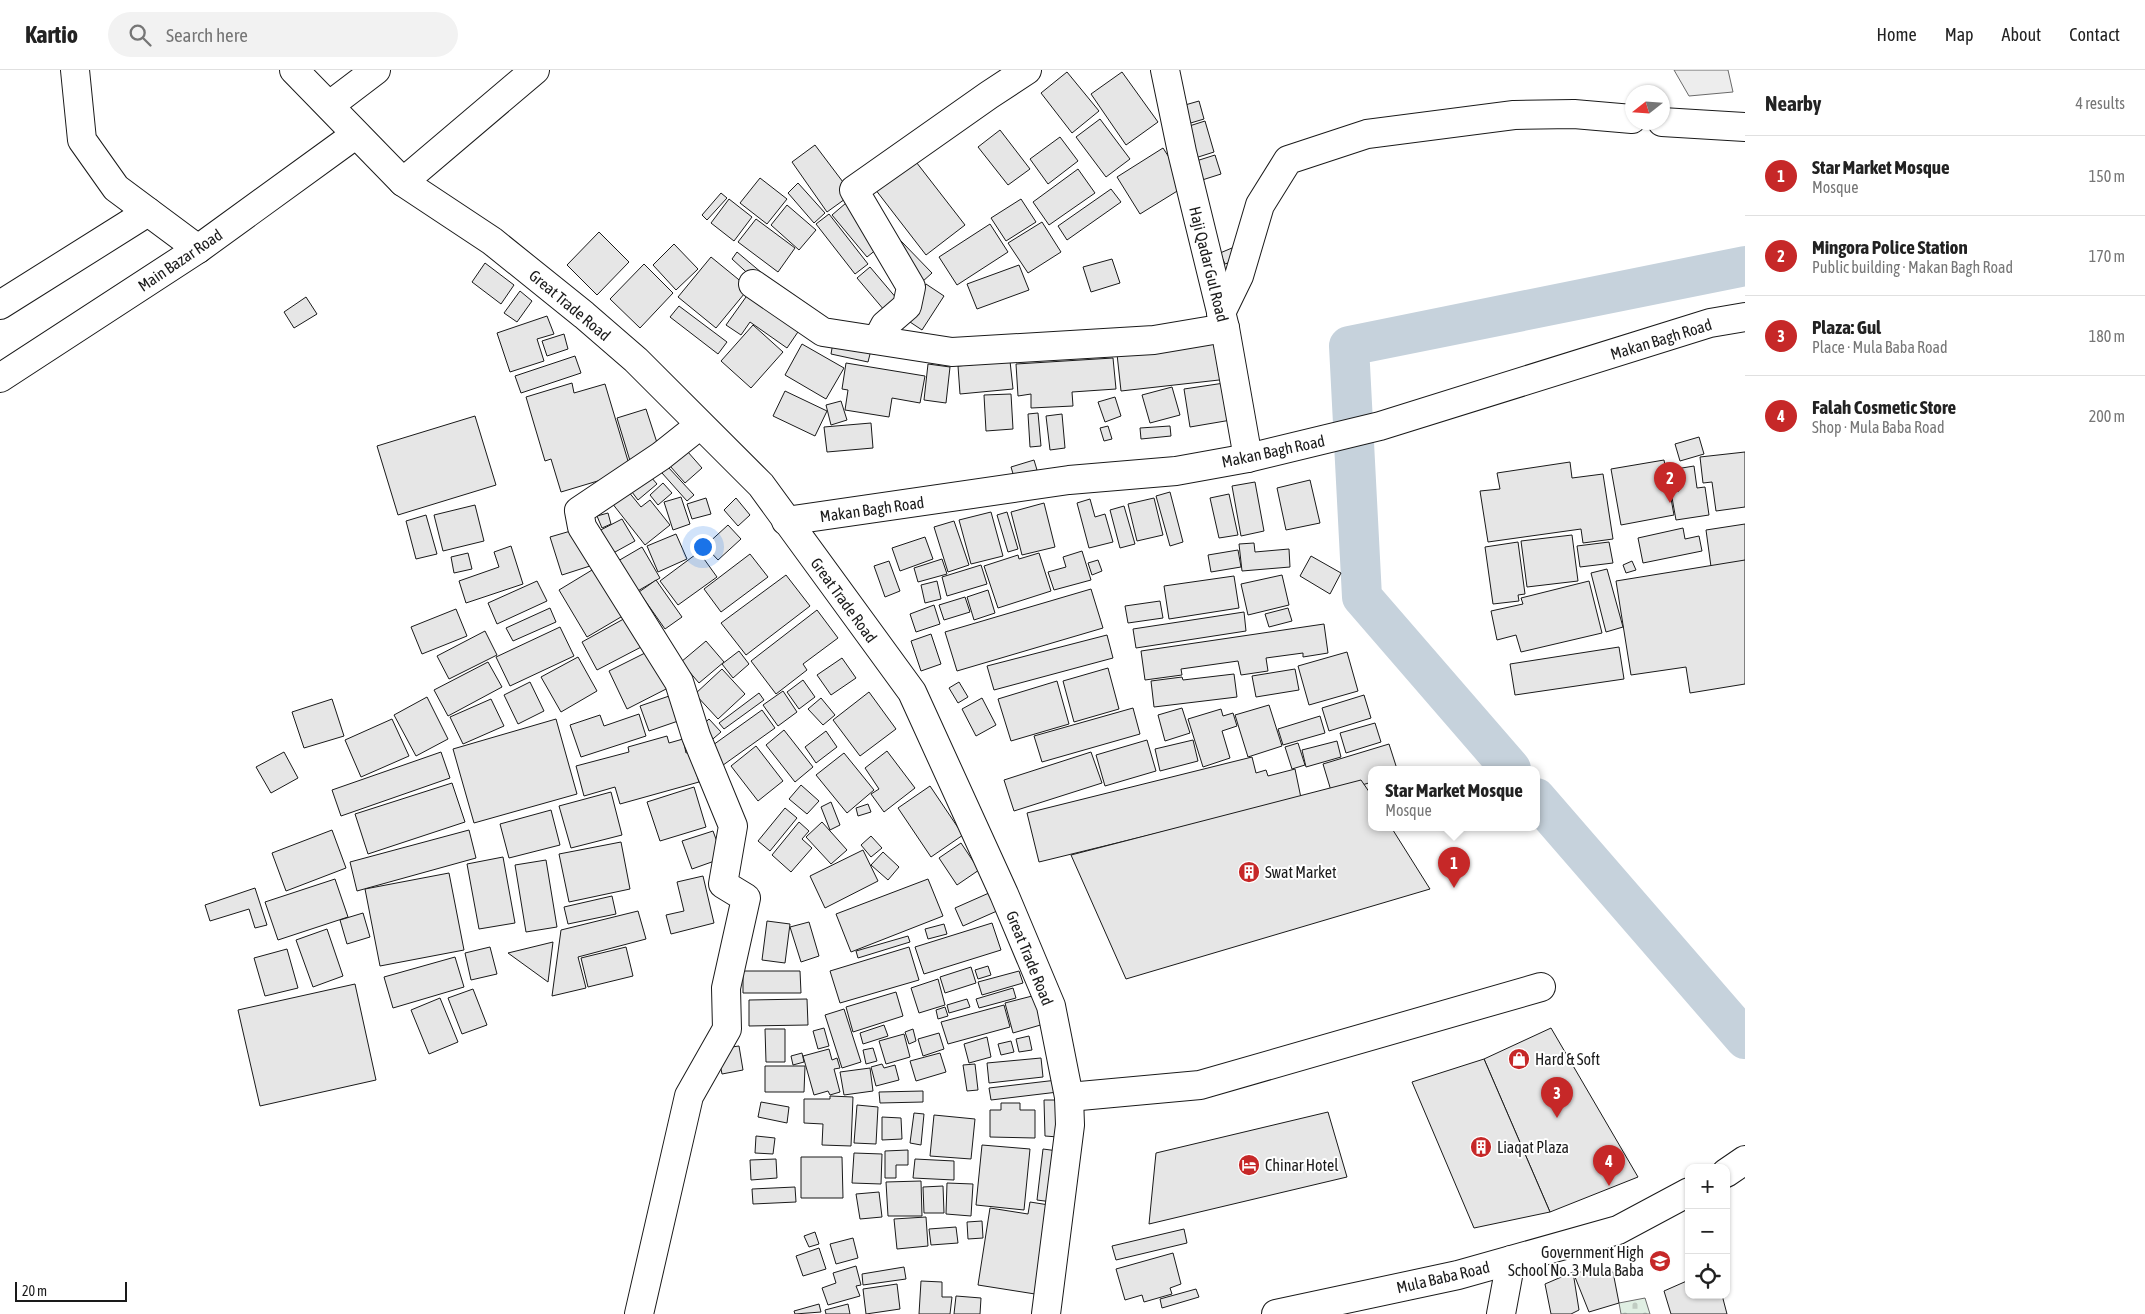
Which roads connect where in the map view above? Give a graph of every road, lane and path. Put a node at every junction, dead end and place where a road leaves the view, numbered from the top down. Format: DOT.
graph roads {
  1 [pos="75,70"];
  2 [pos="294,70"];
  3 [pos="376,70"];
  4 [pos="535,70"];
  5 [pos="1027,70"];
  6 [pos="1165,70"];
  7 [pos="330,105"];
  8 [pos="1625,118"];
  9 [pos="1670,122"];
  10 [pos="1745,127"];
  11 [pos="355,135"];
  12 [pos="403,182"];
  13 [pos="148,212"];
  14 [pos="198,249"];
  15 [pos="752,284"];
  16 [pos="0,305"];
  17 [pos="1745,317"];
  18 [pos="1223,321"];
  19 [pos="877,340"];
  20 [pos="0,378"];
  21 [pos="700,425"];
  22 [pos="1248,458"];
  23 [pos="786,521"];
  24 [pos="1541,987"];
  25 [pos="1069,1097"];
  26 [pos="1685,1194"];
  27 [pos="1511,1260"];
  28 [pos="639,1314"];
  29 [pos="1046,1314"];
  30 [pos="1276,1314"];
  31 [pos="1501,1314"];
  1 -- 13 [label="street"];
  2 -- 7 [label="street, Great Trade Road"];
  3 -- 7 [label="street"];
  4 -- 12 [label="street"];
  5 -- 19 [label="street"];
  6 -- 18 [label="street, Haji Qadar Gul Road"];
  7 -- 11 [label="street, Great Trade Road"];
  8 -- 18 [label="street"];
  9 -- 10 [label="street"];
  11 -- 12 [label="street, Great Trade Road"];
  11 -- 14 [label="street, Main Bazar Road"];
  12 -- 21 [label="street, Great Trade Road"];
  13 -- 14 [label="street"];
  13 -- 16 [label="street"];
  14 -- 20 [label="street, Main Bazar Road"];
  15 -- 19 [label="street"];
  17 -- 22 [label="street, Makan Bagh Road"];
  18 -- 19 [label="street"];
  18 -- 22 [label="street, Haji Qadar Gul Road"];
  21 -- 23 [label="street, Great Trade Road"];
  21 -- 28 [label="street"];
  22 -- 23 [label="street, Makan Bagh Road"];
  23 -- 25 [label="street, Great Trade Road"];
  24 -- 25 [label="street"];
  25 -- 29 [label="street, Great Trade Road"];
  26 -- 27 [label="street, Mula Baba Road"];
  27 -- 30 [label="street, Mula Baba Road"];
  27 -- 31 [label="street"];
}
